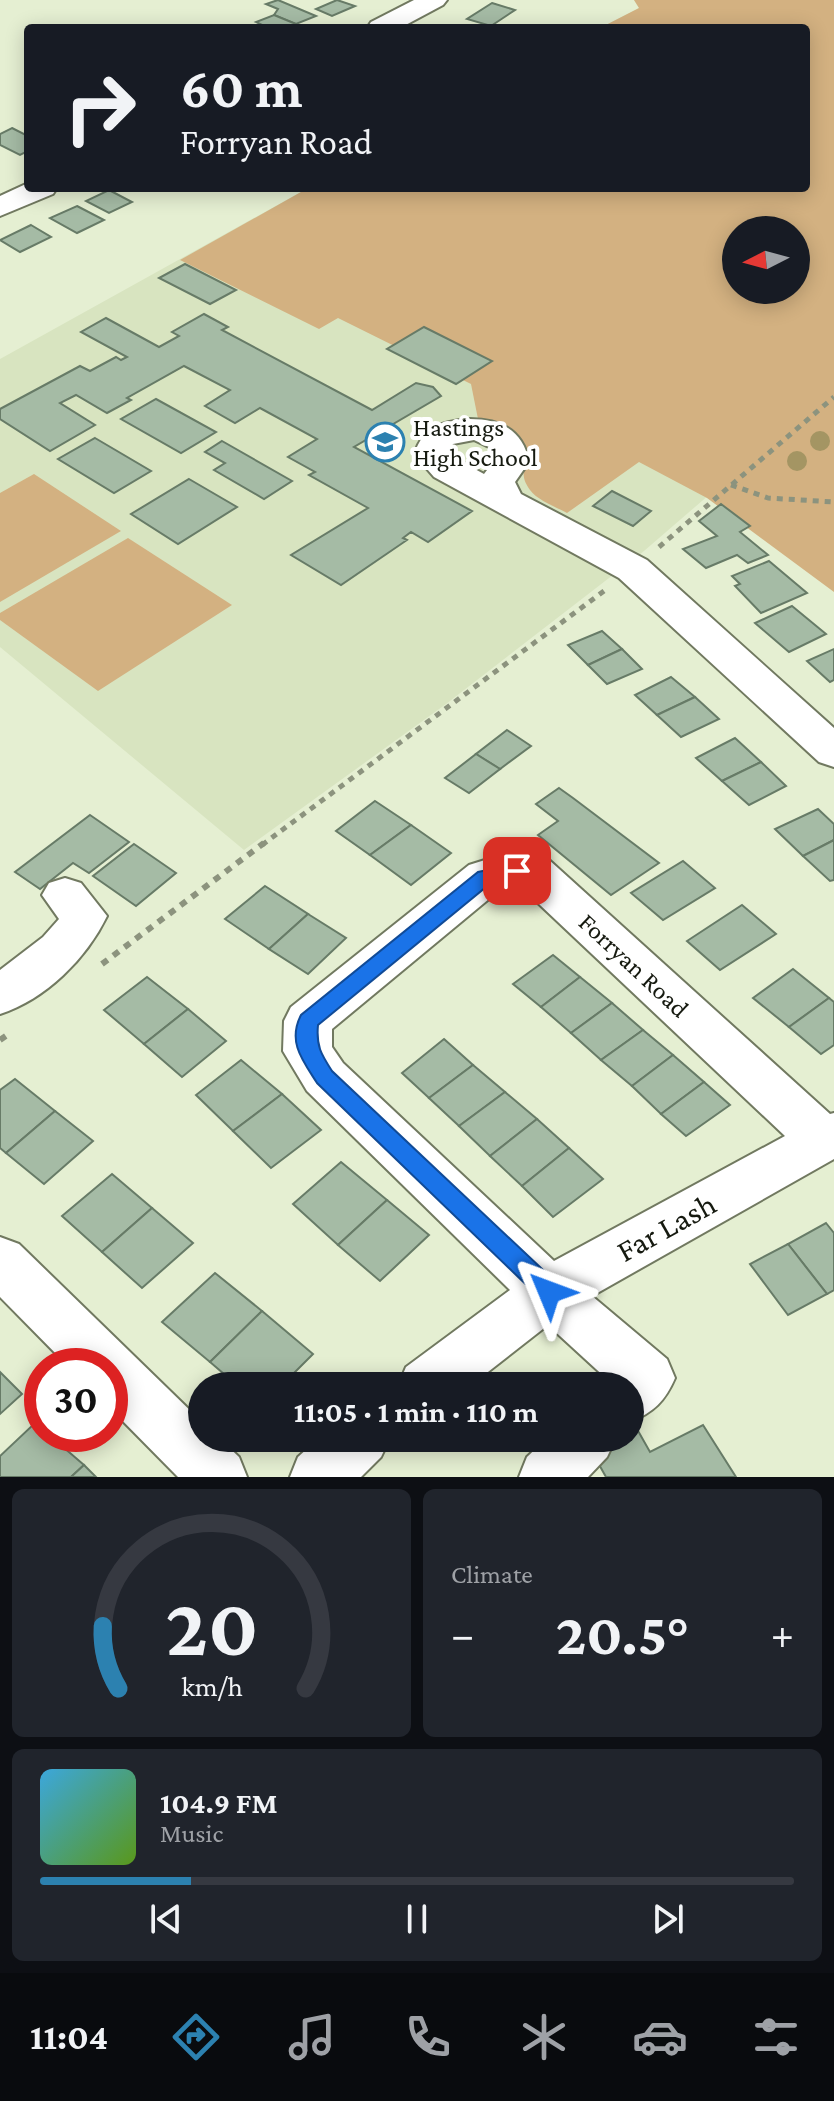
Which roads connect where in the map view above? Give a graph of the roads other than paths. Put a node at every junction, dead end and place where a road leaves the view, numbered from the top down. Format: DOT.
graph roads {
  1 [pos="434,0"];
  2 [pos="388,24"];
  3 [pos="33,192"];
  4 [pos="0,207"];
  5 [pos="506,501"];
  6 [pos="834,752"];
  7 [pos="65,895"];
  8 [pos="6,1013"];
  9 [pos="829,1137"];
  10 [pos="0,1261"];
  11 [pos="549,1292"];
  12 [pos="88,1348"];
  13 [pos="444,1372"];
  14 [pos="640,1372"];
  15 [pos="128,1388"];
  16 [pos="346,1452"];
  17 [pos="573,1452"];
  18 [pos="218,1477"];
  19 [pos="319,1477"];
  20 [pos="548,1477"];
  1 -- 2 [label="street"];
  3 -- 4 [label="street"];
  5 -- 6 [label="street"];
  7 -- 8 [label="street"];
  9 -- 11 [label="street, Far Lash"];
  9 -- 11 [label="street, Forryan Road"];
  10 -- 12 [label="street"];
  11 -- 13 [label="street, Far Lash"];
  11 -- 14 [label="street, Forryan Road"];
  15 -- 18 [label="street"];
  16 -- 19 [label="street"];
  17 -- 20 [label="street"];
}
